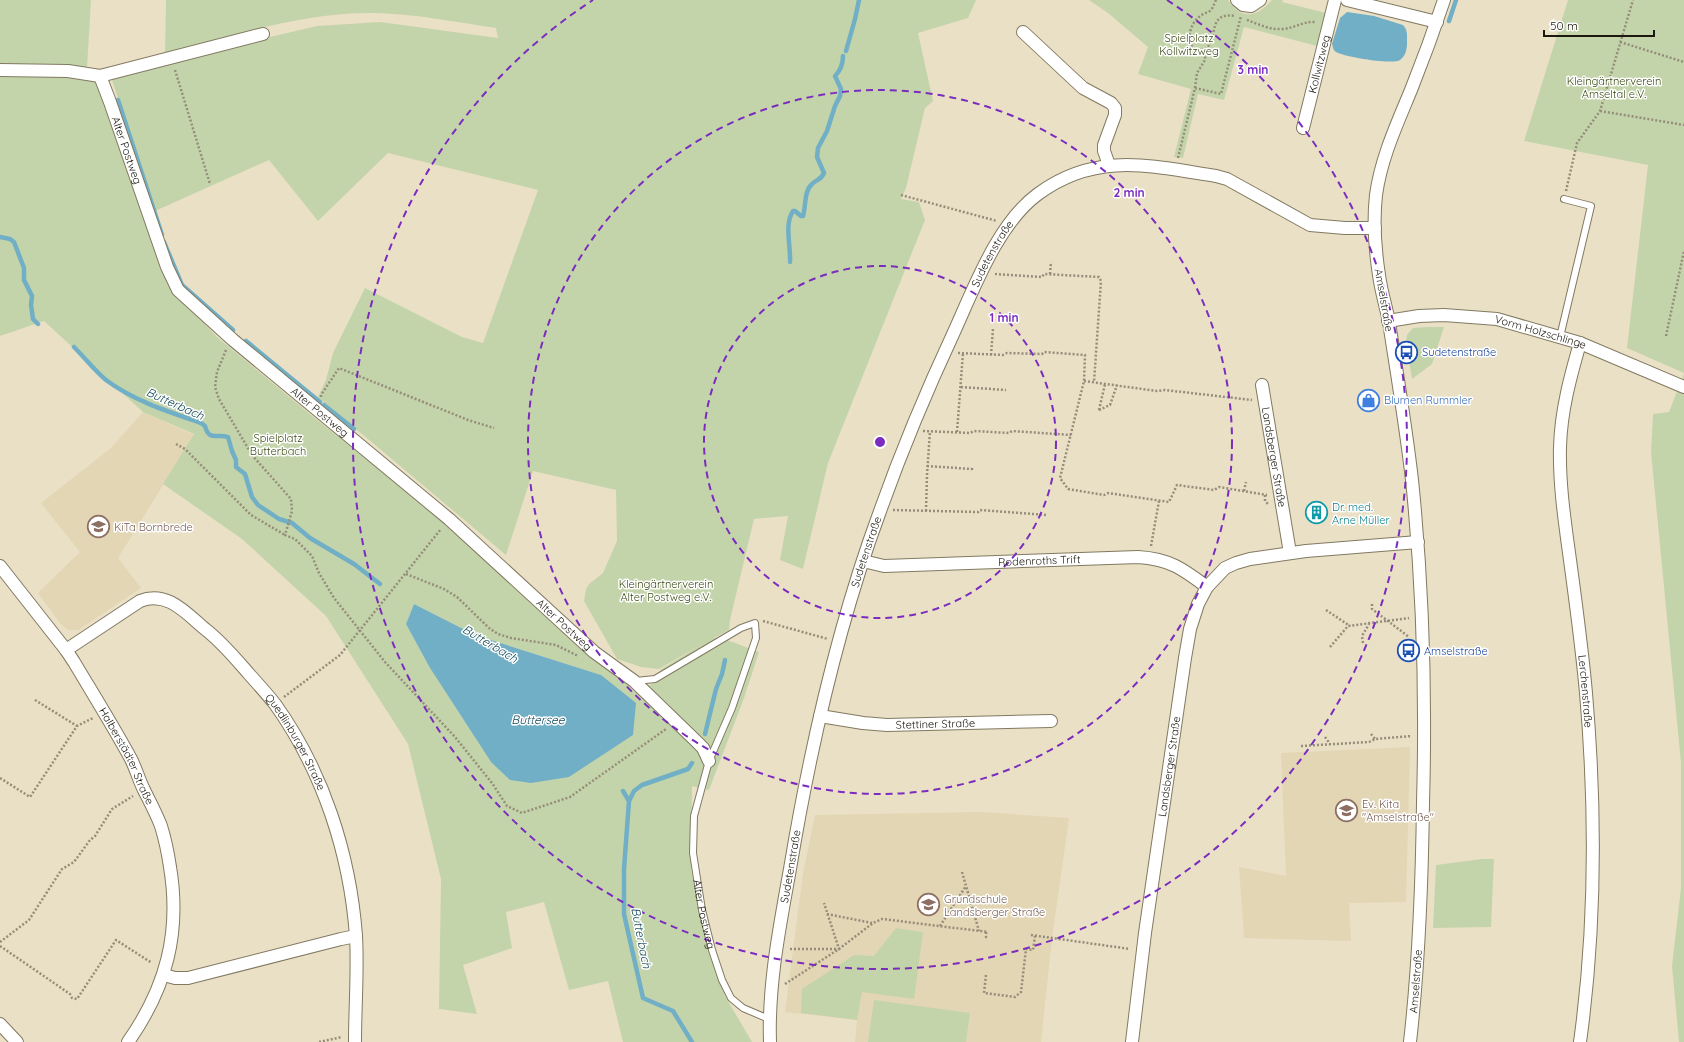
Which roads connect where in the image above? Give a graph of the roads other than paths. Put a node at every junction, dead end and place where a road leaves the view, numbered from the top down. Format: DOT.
graph roads {
  1 [pos="1260,0"];
  2 [pos="1334,0"];
  3 [pos="1347,0"];
  4 [pos="1444,0"];
  5 [pos="1240,2"];
  6 [pos="1366,2"];
  7 [pos="1437,22"];
  8 [pos="1023,32"];
  9 [pos="263,34"];
  10 [pos="0,70"];
  11 [pos="100,76"];
  12 [pos="1303,128"];
  13 [pos="1109,165"];
  14 [pos="1564,199"];
  15 [pos="1375,228"];
  16 [pos="1388,320"];
  17 [pos="1560,337"];
  18 [pos="1580,343"];
  19 [pos="1262,385"];
  20 [pos="1684,387"];
  21 [pos="1418,542"];
  22 [pos="1290,553"];
  23 [pos="863,561"];
  24 [pos="0,566"];
  25 [pos="1207,587"];
  26 [pos="66,650"];
  27 [pos="634,682"];
  28 [pos="820,716"];
  29 [pos="1051,721"];
  30 [pos="709,761"];
  31 [pos="356,936"];
  32 [pos="164,975"];
  33 [pos="769,1019"];
  34 [pos="0,1024"];
  35 [pos="355,1039"];
  36 [pos="17,1042"];
  37 [pos="128,1042"];
  38 [pos="770,1042"];
  39 [pos="1132,1042"];
  40 [pos="1410,1042"];
  41 [pos="1580,1042"];
  1 -- 5 [label="street"];
  2 -- 12 [label="street, Kollwitzweg"];
  3 -- 6 [label="street"];
  4 -- 7 [label="street, Amselstraße"];
  6 -- 7 [label="street"];
  7 -- 15 [label="street, Amselstraße"];
  8 -- 13 [label="street"];
  9 -- 11 [label="street"];
  10 -- 11 [label="street"];
  11 -- 27 [label="street, Alter Postweg"];
  13 -- 15 [label="street, Sudetenstraße"];
  13 -- 23 [label="street, Sudetenstraße"];
  14 -- 17 [label="lane"];
  15 -- 16 [label="street, Amselstraße"];
  16 -- 17 [label="street, Vorm Holzschlinge"];
  16 -- 21 [label="street, Amselstraße"];
  17 -- 18 [label="street, Vorm Holzschlinge"];
  18 -- 20 [label="street, Vorm Holzschlinge"];
  18 -- 41 [label="street, Lerchenstraße"];
  19 -- 22 [label="street, Landsberger Straße"];
  21 -- 22 [label="street, Landsberger Straße"];
  21 -- 40 [label="street, Amselstraße"];
  22 -- 25 [label="street, Landsberger Straße"];
  23 -- 25 [label="street, Rodenroths Trift"];
  23 -- 28 [label="street, Sudetenstraße"];
  24 -- 26 [label="street, Halberstädter Straße"];
  25 -- 39 [label="street, Landsberger Straße"];
  26 -- 31 [label="street, Quedlinburger Straße"];
  26 -- 32 [label="street, Halberstädter Straße"];
  27 -- 30 [label="street, Alter Postweg"];
  27 -- 30 [label="lane, Alter Postweg"];
  28 -- 29 [label="street, Stettiner Straße"];
  28 -- 33 [label="street, Sudetenstraße"];
  30 -- 33 [label="lane, Alter Postweg"];
  31 -- 32 [label="street"];
  31 -- 35 [label="street, Quedlinburger Straße"];
  32 -- 37 [label="street, Halberstädter Straße"];
  33 -- 38 [label="street"];
  34 -- 36 [label="street"];
}
